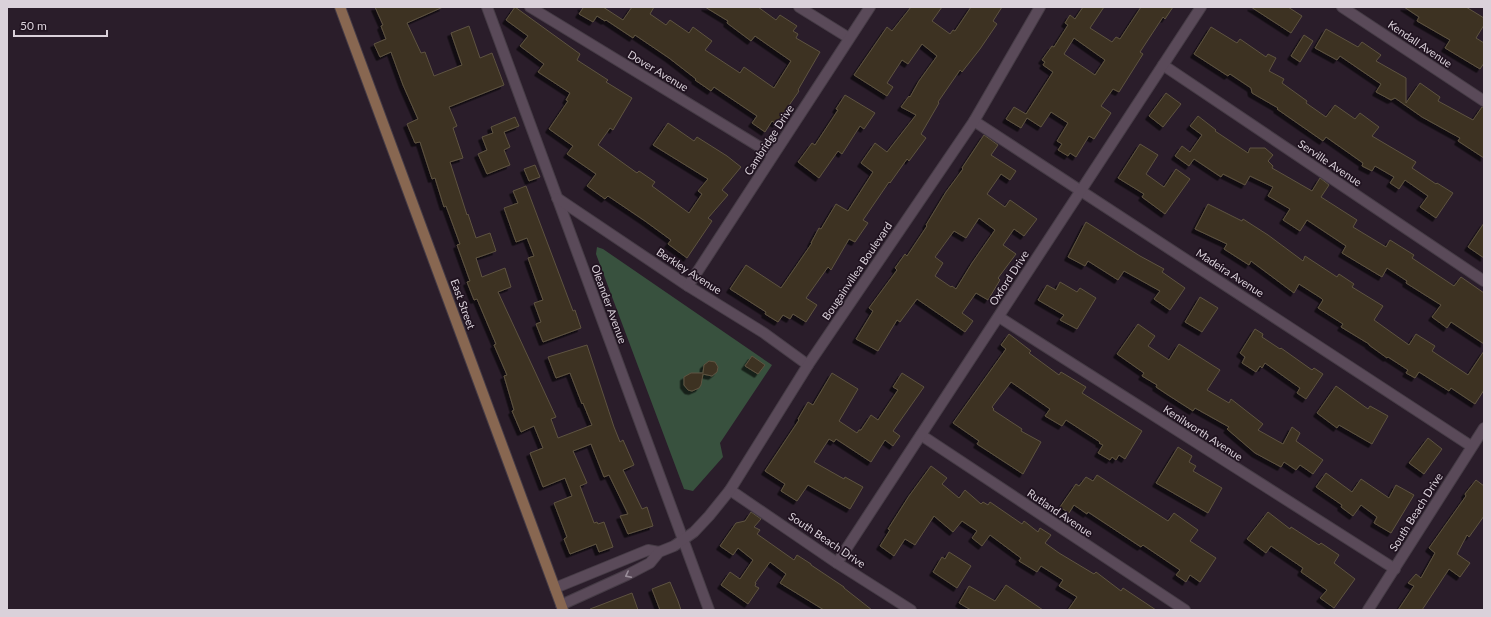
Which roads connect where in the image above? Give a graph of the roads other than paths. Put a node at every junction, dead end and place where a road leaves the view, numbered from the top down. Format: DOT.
graph roads {
  1 [pos="340,7"];
  2 [pos="487,7"];
  3 [pos="530,7"];
  4 [pos="799,7"];
  5 [pos="870,7"];
  6 [pos="1040,7"];
  7 [pos="1201,7"];
  8 [pos="1342,7"];
  9 [pos="849,38"];
  10 [pos="1163,65"];
  11 [pos="1484,101"];
  12 [pos="974,121"];
  13 [pos="773,155"];
  14 [pos="1081,190"];
  15 [pos="557,198"];
  16 [pos="1484,281"];
  17 [pos="688,286"];
  18 [pos="999,317"];
  19 [pos="808,365"];
  20 [pos="1484,428"];
  21 [pos="921,435"];
  22 [pos="1471,446"];
  23 [pos="730,490"];
  24 [pos="683,540"];
  25 [pos="659,552"];
  26 [pos="837,563"];
  27 [pos="1394,569"];
  28 [pos="555,588"];
  29 [pos="562,607"];
  30 [pos="709,610"];
  31 [pos="910,610"];
  32 [pos="1185,610"];
  33 [pos="1368,610"];
  1 -- 28 [label="main road, East Street"];
  2 -- 15 [label="street, Oleander Avenue"];
  3 -- 13 [label="street, Dover Avenue"];
  4 -- 9 [label="street"];
  5 -- 9 [label="street, Cambridge Drive"];
  6 -- 12 [label="street, Bougainvillea Boulevard"];
  7 -- 10 [label="street, Oxford Drive"];
  8 -- 11 [label="street, Kendall Avenue"];
  9 -- 13 [label="street, Cambridge Drive"];
  10 -- 14 [label="street, Oxford Drive"];
  10 -- 16 [label="street, Serville Avenue"];
  12 -- 14 [label="street, Madeira Avenue"];
  12 -- 19 [label="street, Bougainvillea Boulevard"];
  13 -- 17 [label="street, Cambridge Drive"];
  14 -- 18 [label="street, Oxford Drive"];
  14 -- 22 [label="street, Madeira Avenue"];
  15 -- 17 [label="street, Berkley Avenue"];
  15 -- 24 [label="street, Oleander Avenue"];
  17 -- 19 [label="street, Berkley Avenue"];
  18 -- 21 [label="street, Oxford Drive"];
  18 -- 27 [label="street, Kenilworth Avenue"];
  19 -- 23 [label="street, Bougainvillea Boulevard"];
  20 -- 22 [label="street, South Beach Drive"];
  21 -- 26 [label="street, Oxford Drive"];
  21 -- 32 [label="street, Rutland Avenue"];
  22 -- 27 [label="street, South Beach Drive"];
  23 -- 24 [label="street, Bougainvillea Boulevard"];
  23 -- 26 [label="street, South Beach Drive"];
  24 -- 25 [label="street, Bougainvillea Boulevard"];
  24 -- 30 [label="street, Oleander Avenue"];
  25 -- 28 [label="street"];
  25 -- 29 [label="street, one-way"];
  26 -- 31 [label="street, South Beach Drive"];
  27 -- 33 [label="street, South Beach Drive"];
  28 -- 29 [label="main road, East Street"];
}
